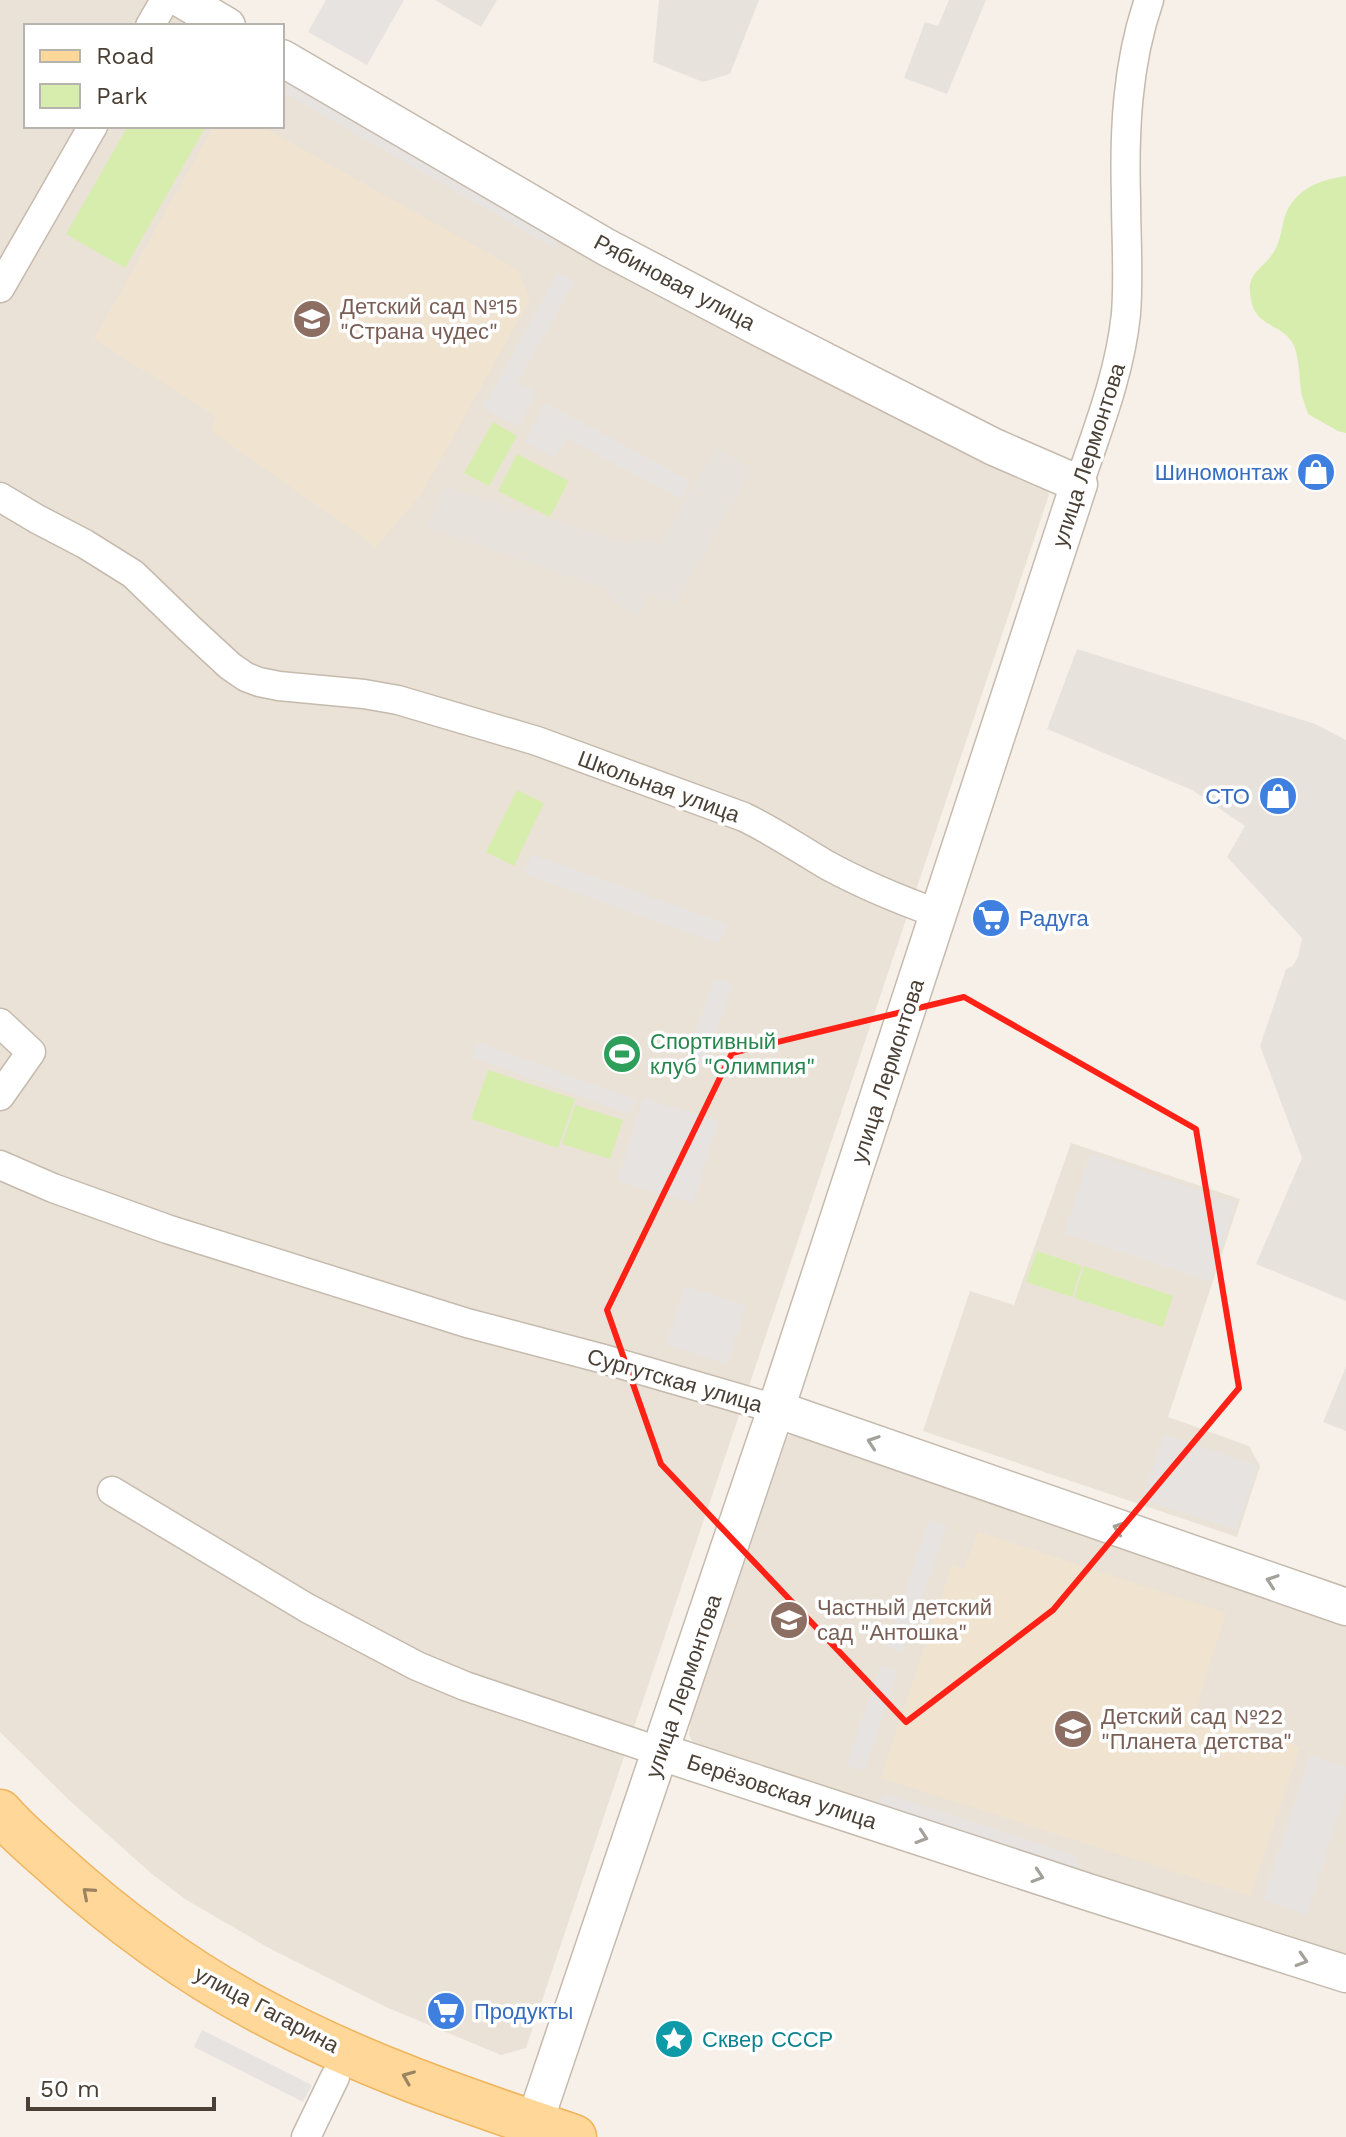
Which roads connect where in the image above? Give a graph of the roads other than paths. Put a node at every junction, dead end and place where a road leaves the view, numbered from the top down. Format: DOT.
graph roads {
  1 [pos="165,0"];
  2 [pos="183,0"];
  3 [pos="1149,0"];
  4 [pos="151,24"];
  5 [pos="224,24"];
  6 [pos="284,59"];
  7 [pos="92,128"];
  8 [pos="0,288"];
  9 [pos="1079,484"];
  10 [pos="0,497"];
  11 [pos="939,914"];
  12 [pos="0,1023"];
  13 [pos="0,1096"];
  14 [pos="0,1165"];
  15 [pos="776,1409"];
  16 [pos="112,1491"];
  17 [pos="1346,1607"];
  18 [pos="661,1752"];
  19 [pos="2,1828"];
  20 [pos="1346,1974"];
  21 [pos="335,2077"];
  22 [pos="546,2133"];
  23 [pos="306,2137"];
  24 [pos="487,2137"];
  1 -- 4 [label="street"];
  2 -- 5 [label="street"];
  3 -- 9 [label="street, улица Лермонтова"];
  6 -- 9 [label="street, Рябиновая улица"];
  7 -- 8 [label="street"];
  9 -- 11 [label="street, улица Лермонтова"];
  10 -- 11 [label="street, Школьная улица"];
  11 -- 15 [label="street, улица Лермонтова"];
  12 -- 13 [label="street"];
  14 -- 15 [label="street, Сургутская улица"];
  17 -- 15 [label="street, Сургутская улица, one-way"];
  15 -- 18 [label="street, улица Лермонтова"];
  16 -- 18 [label="street, Берёзовская улица"];
  18 -- 20 [label="street, Берёзовская улица, one-way"];
  18 -- 22 [label="street, улица Лермонтова"];
  19 -- 21 [label="main road, улица Гагарина"];
  22 -- 19 [label="main road, улица Гагарина, one-way"];
  21 -- 23 [label="street"];
  21 -- 24 [label="main road, улица Гагарина"];
}
